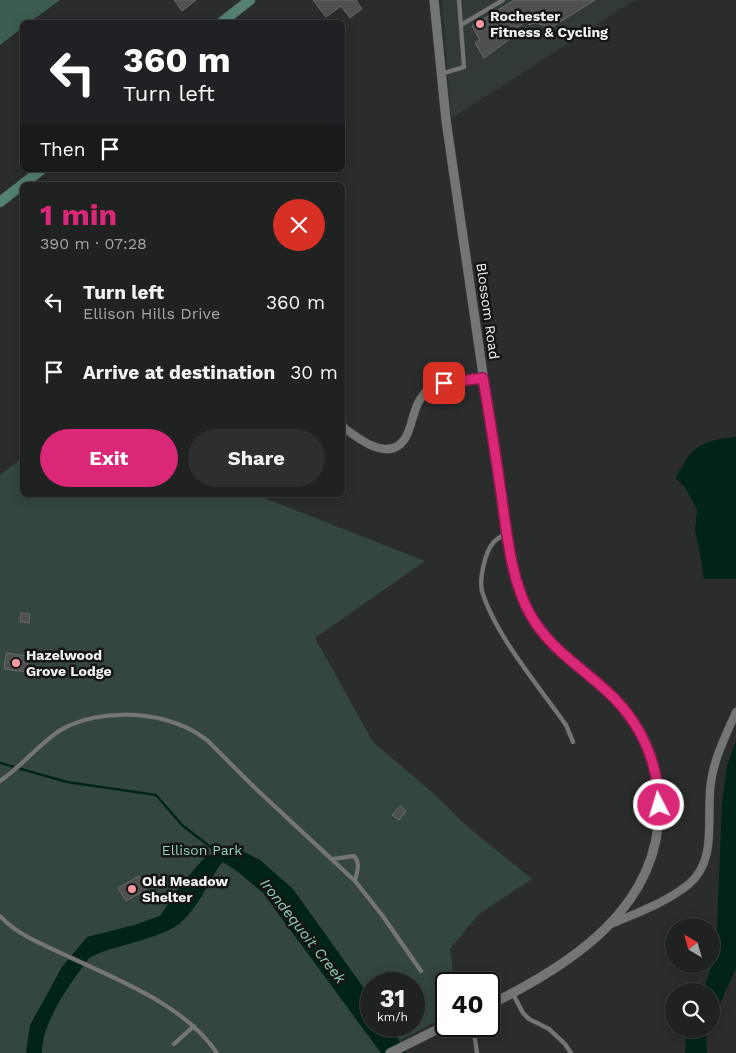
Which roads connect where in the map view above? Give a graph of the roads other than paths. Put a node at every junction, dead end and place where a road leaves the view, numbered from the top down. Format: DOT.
graph roads {
  1 [pos="250,0"];
  2 [pos="434,0"];
  3 [pos="459,0"];
  4 [pos="503,0"];
  5 [pos="225,20"];
  6 [pos="461,26"];
  7 [pos="441,74"];
  8 [pos="38,172"];
  9 [pos="25,182"];
  10 [pos="20,186"];
  11 [pos="0,202"];
  12 [pos="483,378"];
  13 [pos="345,428"];
  14 [pos="507,532"];
  15 [pos="736,712"];
  16 [pos="574,742"];
  17 [pos="0,780"];
  18 [pos="333,859"];
  19 [pos="355,881"];
  20 [pos="0,916"];
  21 [pos="611,924"];
  22 [pos="421,971"];
  23 [pos="512,993"];
  24 [pos="500,999"];
  25 [pos="194,1026"];
  26 [pos="435,1030"];
  27 [pos="475,1037"];
  28 [pos="174,1044"];
  29 [pos="217,1053"];
  30 [pos="390,1053"];
  31 [pos="478,1053"];
  32 [pos="571,1053"];
  1 -- 5 [label="main road"];
  2 -- 7 [label="street, Blossom Road"];
  3 -- 6 [label="lane"];
  4 -- 6 [label="lane"];
  6 -- 7 [label="lane"];
  7 -- 12 [label="street, Blossom Road"];
  8 -- 9 [label="main road"];
  10 -- 11 [label="main road"];
  12 -- 13 [label="street"];
  12 -- 14 [label="street, Blossom Road"];
  14 -- 16 [label="lane"];
  14 -- 21 [label="street, Blossom Road"];
  15 -- 21 [label="street"];
  17 -- 18 [label="lane"];
  18 -- 19 [label="lane"];
  18 -- 19 [label="lane"];
  19 -- 22 [label="lane"];
  20 -- 25 [label="lane"];
  21 -- 23 [label="street, Blossom Road"];
  23 -- 24 [label="street, Blossom Road"];
  23 -- 32 [label="lane"];
  25 -- 28 [label="lane"];
  25 -- 29 [label="lane"];
  26 -- 30 [label="street"];
  27 -- 31 [label="lane"];
}
